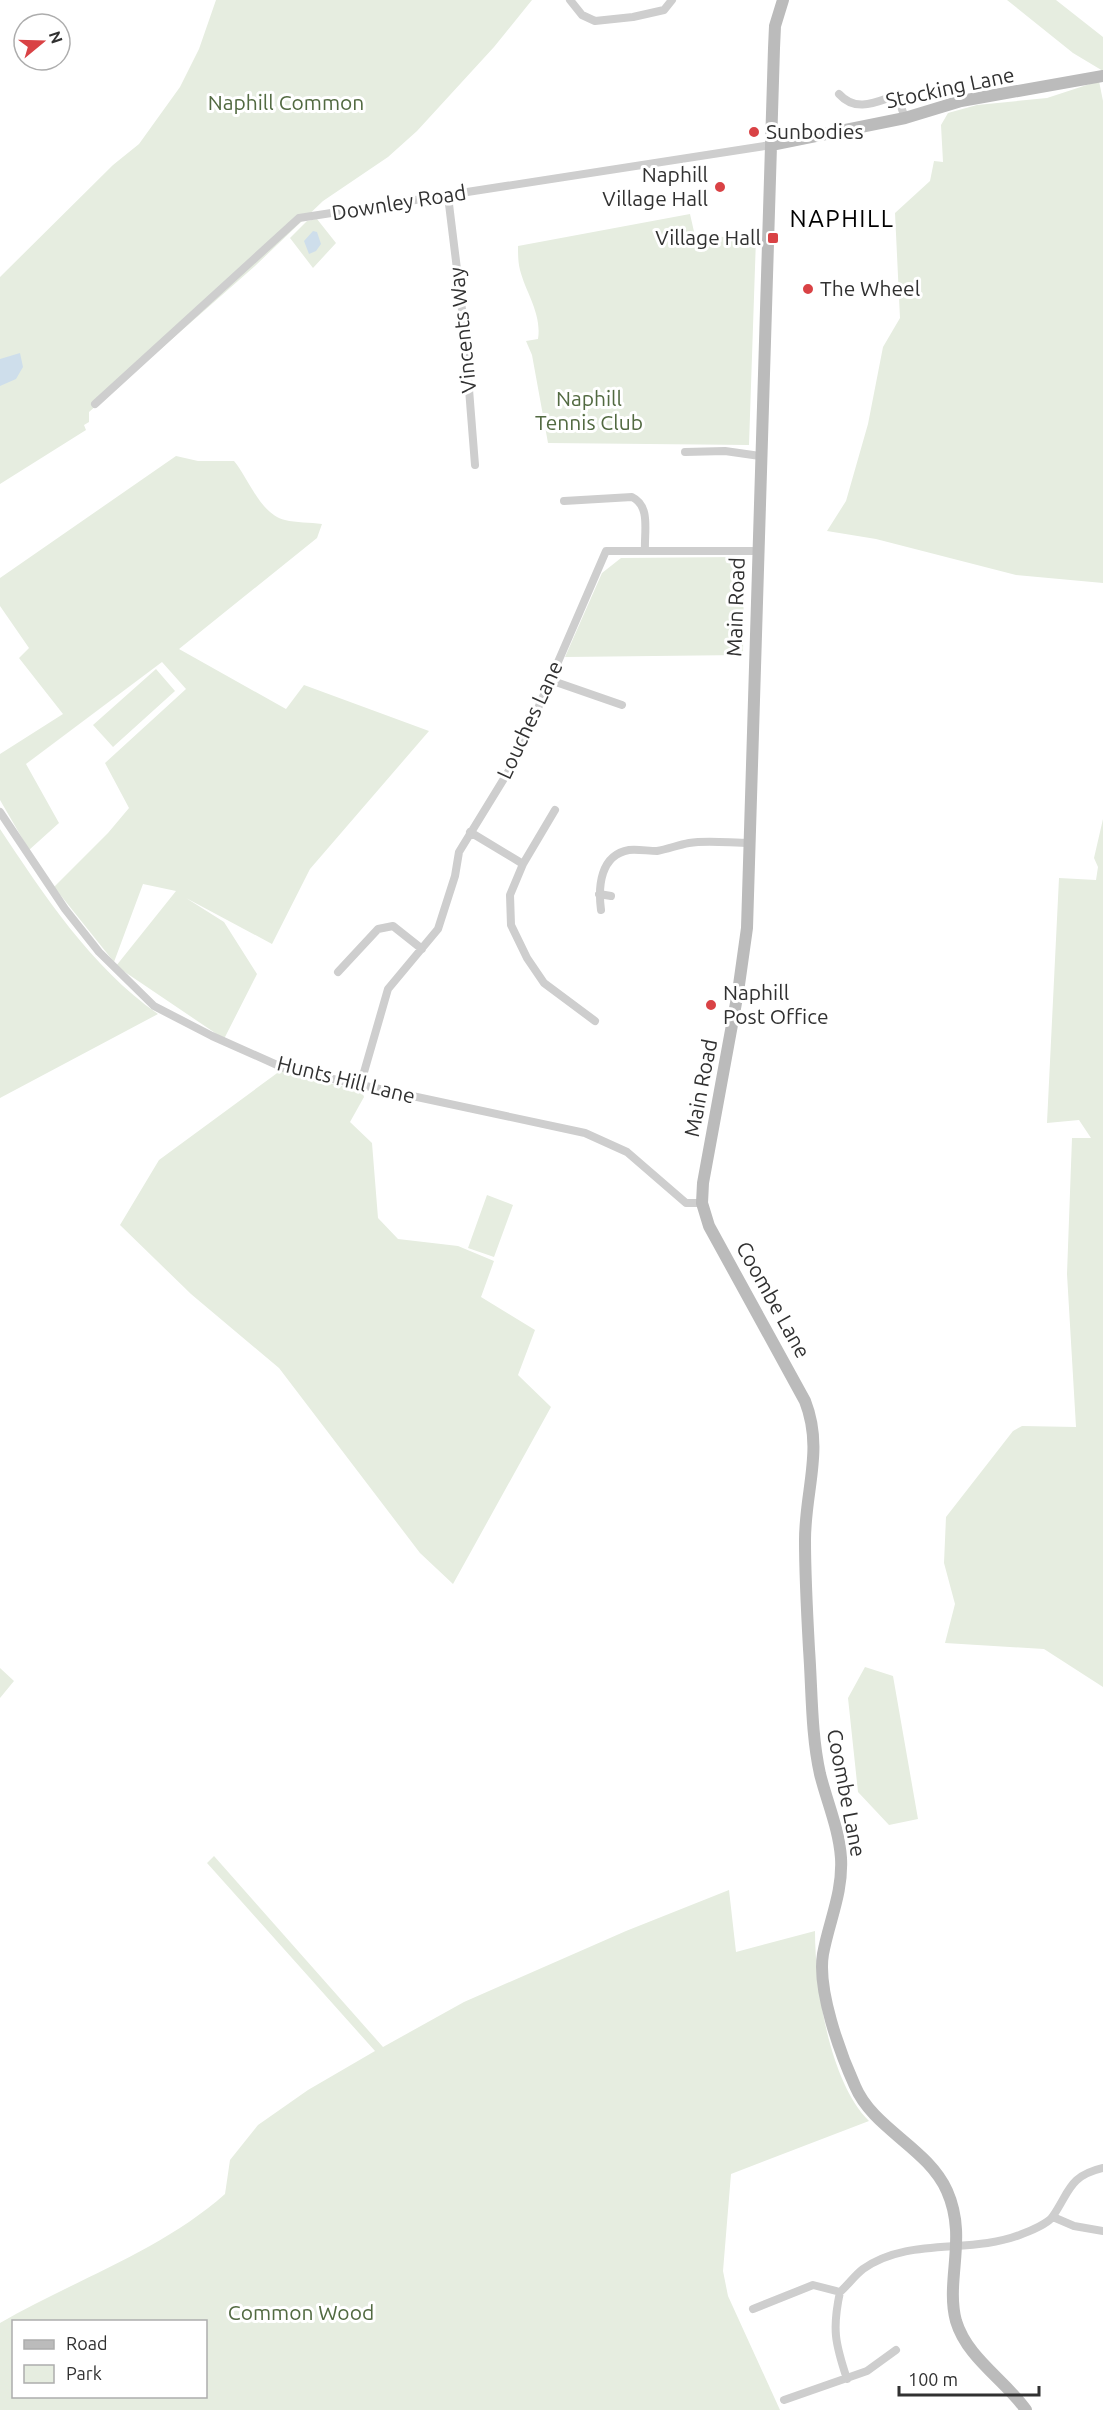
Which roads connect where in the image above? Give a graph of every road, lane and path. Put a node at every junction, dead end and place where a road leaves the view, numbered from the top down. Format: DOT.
graph roads {
  1 [pos="570,0"];
  2 [pos="672,0"];
  3 [pos="783,0"];
  4 [pos="1103,76"];
  5 [pos="839,94"];
  6 [pos="905,118"];
  7 [pos="771,145"];
  8 [pos="448,196"];
  9 [pos="95,404"];
  10 [pos="685,452"];
  11 [pos="760,456"];
  12 [pos="475,465"];
  13 [pos="564,501"];
  14 [pos="645,550"];
  15 [pos="757,551"];
  16 [pos="550,680"];
  17 [pos="622,705"];
  18 [pos="555,810"];
  19 [pos="0,812"];
  20 [pos="470,832"];
  21 [pos="750,843"];
  22 [pos="523,864"];
  23 [pos="599,894"];
  24 [pos="610,896"];
  25 [pos="602,910"];
  26 [pos="422,949"];
  27 [pos="338,972"];
  28 [pos="595,1021"];
  29 [pos="360,1086"];
  30 [pos="703,1208"];
  31 [pos="1103,2168"];
  32 [pos="1053,2217"];
  33 [pos="1103,2231"];
  34 [pos="958,2247"];
  35 [pos="840,2292"];
  36 [pos="753,2309"];
  37 [pos="896,2350"];
  38 [pos="847,2379"];
  39 [pos="784,2400"];
  40 [pos="1026,2410"];
  1 -- 2 [label="street"];
  3 -- 7 [label="street, Main Road"];
  4 -- 6 [label="street, Stocking Lane"];
  5 -- 6 [label="street"];
  6 -- 7 [label="street, Stocking Lane"];
  7 -- 8 [label="street, Downley Road"];
  7 -- 11 [label="street, Main Road"];
  8 -- 9 [label="street, Downley Road"];
  8 -- 12 [label="street, Vincents Way"];
  10 -- 11 [label="street"];
  11 -- 15 [label="street, Main Road"];
  13 -- 14 [label="street"];
  14 -- 15 [label="street, Louches Lane"];
  14 -- 16 [label="street, Louches Lane"];
  15 -- 21 [label="street, Main Road"];
  16 -- 17 [label="street"];
  16 -- 20 [label="street, Louches Lane"];
  18 -- 22 [label="street"];
  19 -- 29 [label="street, Hunts Hill Lane"];
  20 -- 22 [label="street"];
  20 -- 26 [label="street, Louches Lane"];
  21 -- 23 [label="street"];
  21 -- 30 [label="street, Main Road"];
  22 -- 28 [label="street"];
  23 -- 24 [label="street"];
  23 -- 25 [label="street"];
  26 -- 27 [label="street"];
  26 -- 29 [label="street, Louches Lane"];
  29 -- 30 [label="street, Hunts Hill Lane"];
  30 -- 34 [label="street, Coombe Lane"];
  31 -- 32 [label="street"];
  32 -- 33 [label="street"];
  32 -- 34 [label="street"];
  34 -- 35 [label="street"];
  34 -- 40 [label="street, Coombe Lane"];
  35 -- 36 [label="street"];
  35 -- 38 [label="street"];
  37 -- 38 [label="street"];
  38 -- 39 [label="street"];
}
